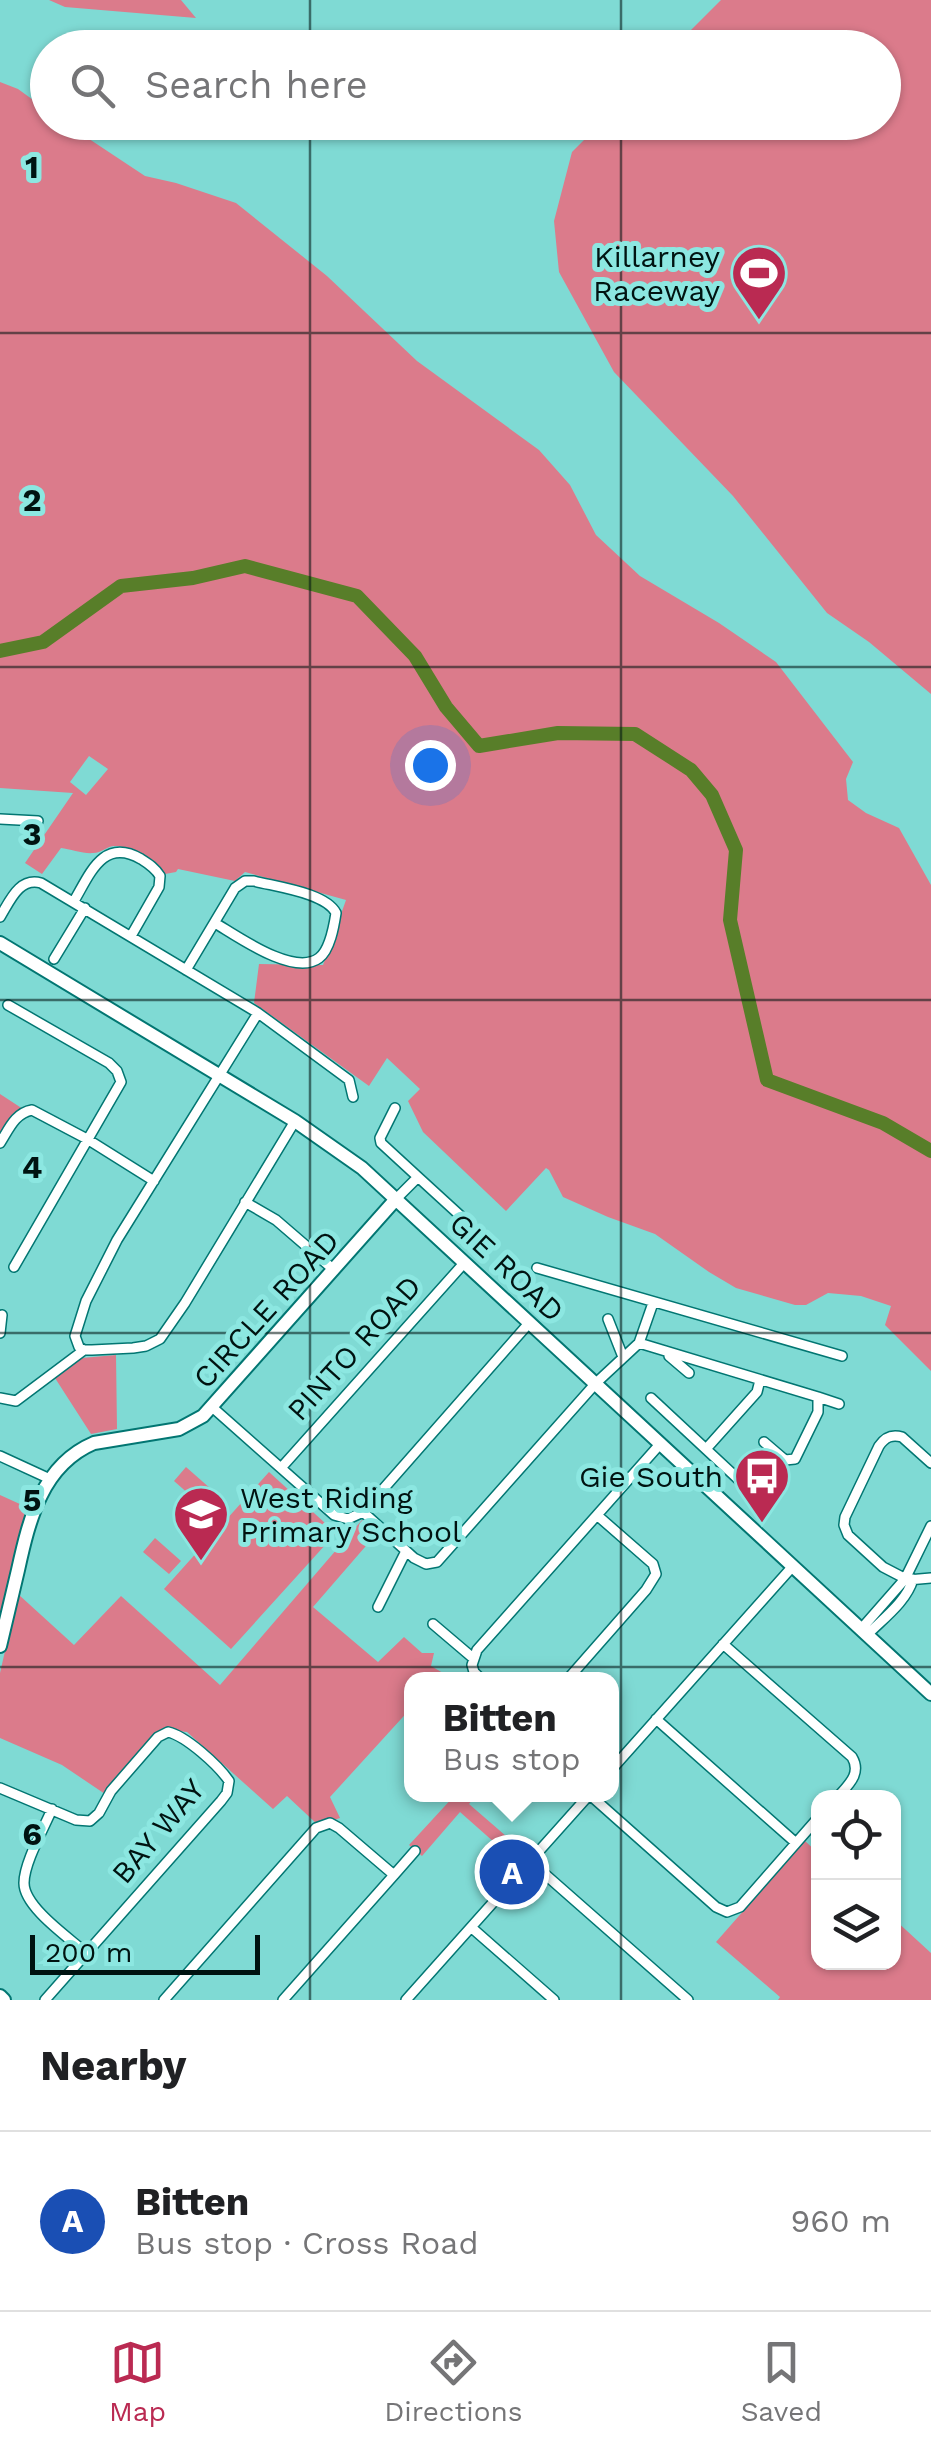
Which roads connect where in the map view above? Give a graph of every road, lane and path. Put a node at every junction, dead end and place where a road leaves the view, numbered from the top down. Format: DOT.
graph roads {
  1 [pos="1,820"];
  2 [pos="33,832"];
  3 [pos="74,902"];
  4 [pos="86,908"];
  5 [pos="0,917"];
  6 [pos="215,923"];
  7 [pos="131,936"];
  8 [pos="0,944"];
  9 [pos="54,959"];
  10 [pos="186,970"];
  11 [pos="8,1005"];
  12 [pos="258,1013"];
  13 [pos="219,1075"];
  14 [pos="353,1097"];
  15 [pos="395,1108"];
  16 [pos="295,1120"];
  17 [pos="87,1140"];
  18 [pos="0,1143"];
  19 [pos="418,1177"];
  20 [pos="154,1181"];
  21 [pos="396,1200"];
  22 [pos="245,1202"];
  23 [pos="465,1220"];
  24 [pos="464,1262"];
  25 [pos="14,1267"];
  26 [pos="537,1268"];
  27 [pos="334,1270"];
  28 [pos="652,1303"];
  29 [pos="2,1315"];
  30 [pos="608,1320"];
  31 [pos="530,1322"];
  32 [pos="0,1332"];
  33 [pos="638,1343"];
  34 [pos="84,1350"];
  35 [pos="663,1352"];
  36 [pos="842,1356"];
  37 [pos="623,1357"];
  38 [pos="690,1373"];
  39 [pos="760,1380"];
  40 [pos="596,1383"];
  41 [pos="818,1397"];
  42 [pos="0,1398"];
  43 [pos="650,1398"];
  44 [pos="839,1404"];
  45 [pos="212,1407"];
  46 [pos="764,1442"];
  47 [pos="661,1443"];
  48 [pos="706,1449"];
  49 [pos="0,1456"];
  50 [pos="931,1463"];
  51 [pos="281,1468"];
  52 [pos="50,1479"];
  53 [pos="767,1506"];
  54 [pos="363,1512"];
  55 [pos="598,1516"];
  56 [pos="931,1526"];
  57 [pos="406,1551"];
  58 [pos="793,1566"];
  59 [pos="931,1578"];
  60 [pos="909,1580"];
  61 [pos="378,1607"];
  62 [pos="433,1624"];
  63 [pos="865,1631"];
  64 [pos="723,1644"];
  65 [pos="0,1646"];
  66 [pos="473,1658"];
  67 [pos="475,1672"];
  68 [pos="573,1672"];
  69 [pos="931,1694"];
  70 [pos="656,1719"];
  71 [pos="619,1761"];
  72 [pos="0,1788"];
  73 [pos="843,1790"];
  74 [pos="584,1802"];
  75 [pos="598,1802"];
  76 [pos="52,1809"];
  77 [pos="811,1826"];
  78 [pos="796,1843"];
  79 [pos="416,1851"];
  80 [pos="530,1860"];
  81 [pos="394,1874"];
  82 [pos="472,1928"];
  83 [pos="86,1953"];
  84 [pos="412,1998"];
  85 [pos="45,2000"];
  86 [pos="164,2000"];
  87 [pos="283,2000"];
  88 [pos="554,2000"];
  89 [pos="688,2000"];
  1 -- 2 [label="street"];
  3 -- 4 [label="street"];
  3 -- 5 [label="street"];
  3 -- 7 [label="street"];
  4 -- 7 [label="street"];
  4 -- 9 [label="street"];
  6 -- 6 [label="street"];
  6 -- 10 [label="street"];
  7 -- 10 [label="street"];
  8 -- 13 [label="street, GIE ROAD"];
  10 -- 12 [label="street"];
  11 -- 17 [label="street"];
  12 -- 13 [label="street"];
  12 -- 14 [label="street"];
  13 -- 16 [label="street, GIE ROAD"];
  13 -- 20 [label="street"];
  15 -- 19 [label="street"];
  16 -- 21 [label="street, GIE ROAD"];
  16 -- 22 [label="street"];
  17 -- 18 [label="street"];
  17 -- 20 [label="street"];
  17 -- 25 [label="street"];
  19 -- 21 [label="street"];
  19 -- 23 [label="street"];
  20 -- 34 [label="street"];
  21 -- 24 [label="street, GIE ROAD"];
  21 -- 27 [label="street, CIRCLE ROAD"];
  22 -- 27 [label="street"];
  22 -- 34 [label="street"];
  24 -- 31 [label="street, GIE ROAD"];
  24 -- 51 [label="street, PINTO ROAD"];
  26 -- 28 [label="street"];
  27 -- 45 [label="street, CIRCLE ROAD"];
  28 -- 33 [label="street"];
  28 -- 36 [label="street"];
  29 -- 32 [label="street"];
  30 -- 37 [label="street"];
  31 -- 40 [label="street, GIE ROAD"];
  31 -- 54 [label="street"];
  33 -- 35 [label="street"];
  33 -- 37 [label="street"];
  34 -- 42 [label="street"];
  35 -- 38 [label="street"];
  35 -- 39 [label="street"];
  37 -- 40 [label="street"];
  39 -- 41 [label="street"];
  39 -- 48 [label="street"];
  40 -- 47 [label="street, GIE ROAD"];
  40 -- 57 [label="street"];
  41 -- 44 [label="street"];
  41 -- 46 [label="street"];
  43 -- 48 [label="street"];
  45 -- 51 [label="street"];
  45 -- 52 [label="street, CIRCLE ROAD"];
  47 -- 55 [label="street"];
  47 -- 58 [label="street, GIE ROAD"];
  48 -- 53 [label="street"];
  49 -- 52 [label="street"];
  50 -- 60 [label="street"];
  51 -- 54 [label="street"];
  52 -- 65 [label="street, CIRCLE ROAD"];
  54 -- 57 [label="street"];
  55 -- 66 [label="street"];
  55 -- 68 [label="street"];
  56 -- 60 [label="street"];
  57 -- 61 [label="street"];
  58 -- 63 [label="street, GIE ROAD"];
  58 -- 64 [label="street"];
  59 -- 60 [label="street"];
  60 -- 63 [label="street"];
  62 -- 66 [label="street"];
  63 -- 69 [label="street, GIE ROAD"];
  64 -- 70 [label="street"];
  64 -- 73 [label="street"];
  66 -- 67 [label="street"];
  70 -- 71 [label="street"];
  70 -- 78 [label="street"];
  72 -- 76 [label="street, BAY WAY"];
  74 -- 80 [label="street"];
  75 -- 78 [label="street"];
  76 -- 83 [label="street"];
  76 -- 83 [label="street, BAY WAY"];
  77 -- 78 [label="street"];
  79 -- 81 [label="street"];
  80 -- 82 [label="street"];
  80 -- 89 [label="street"];
  81 -- 86 [label="street"];
  81 -- 87 [label="street"];
  82 -- 84 [label="street"];
  82 -- 88 [label="street"];
  83 -- 85 [label="street, BAY WAY"];
}
